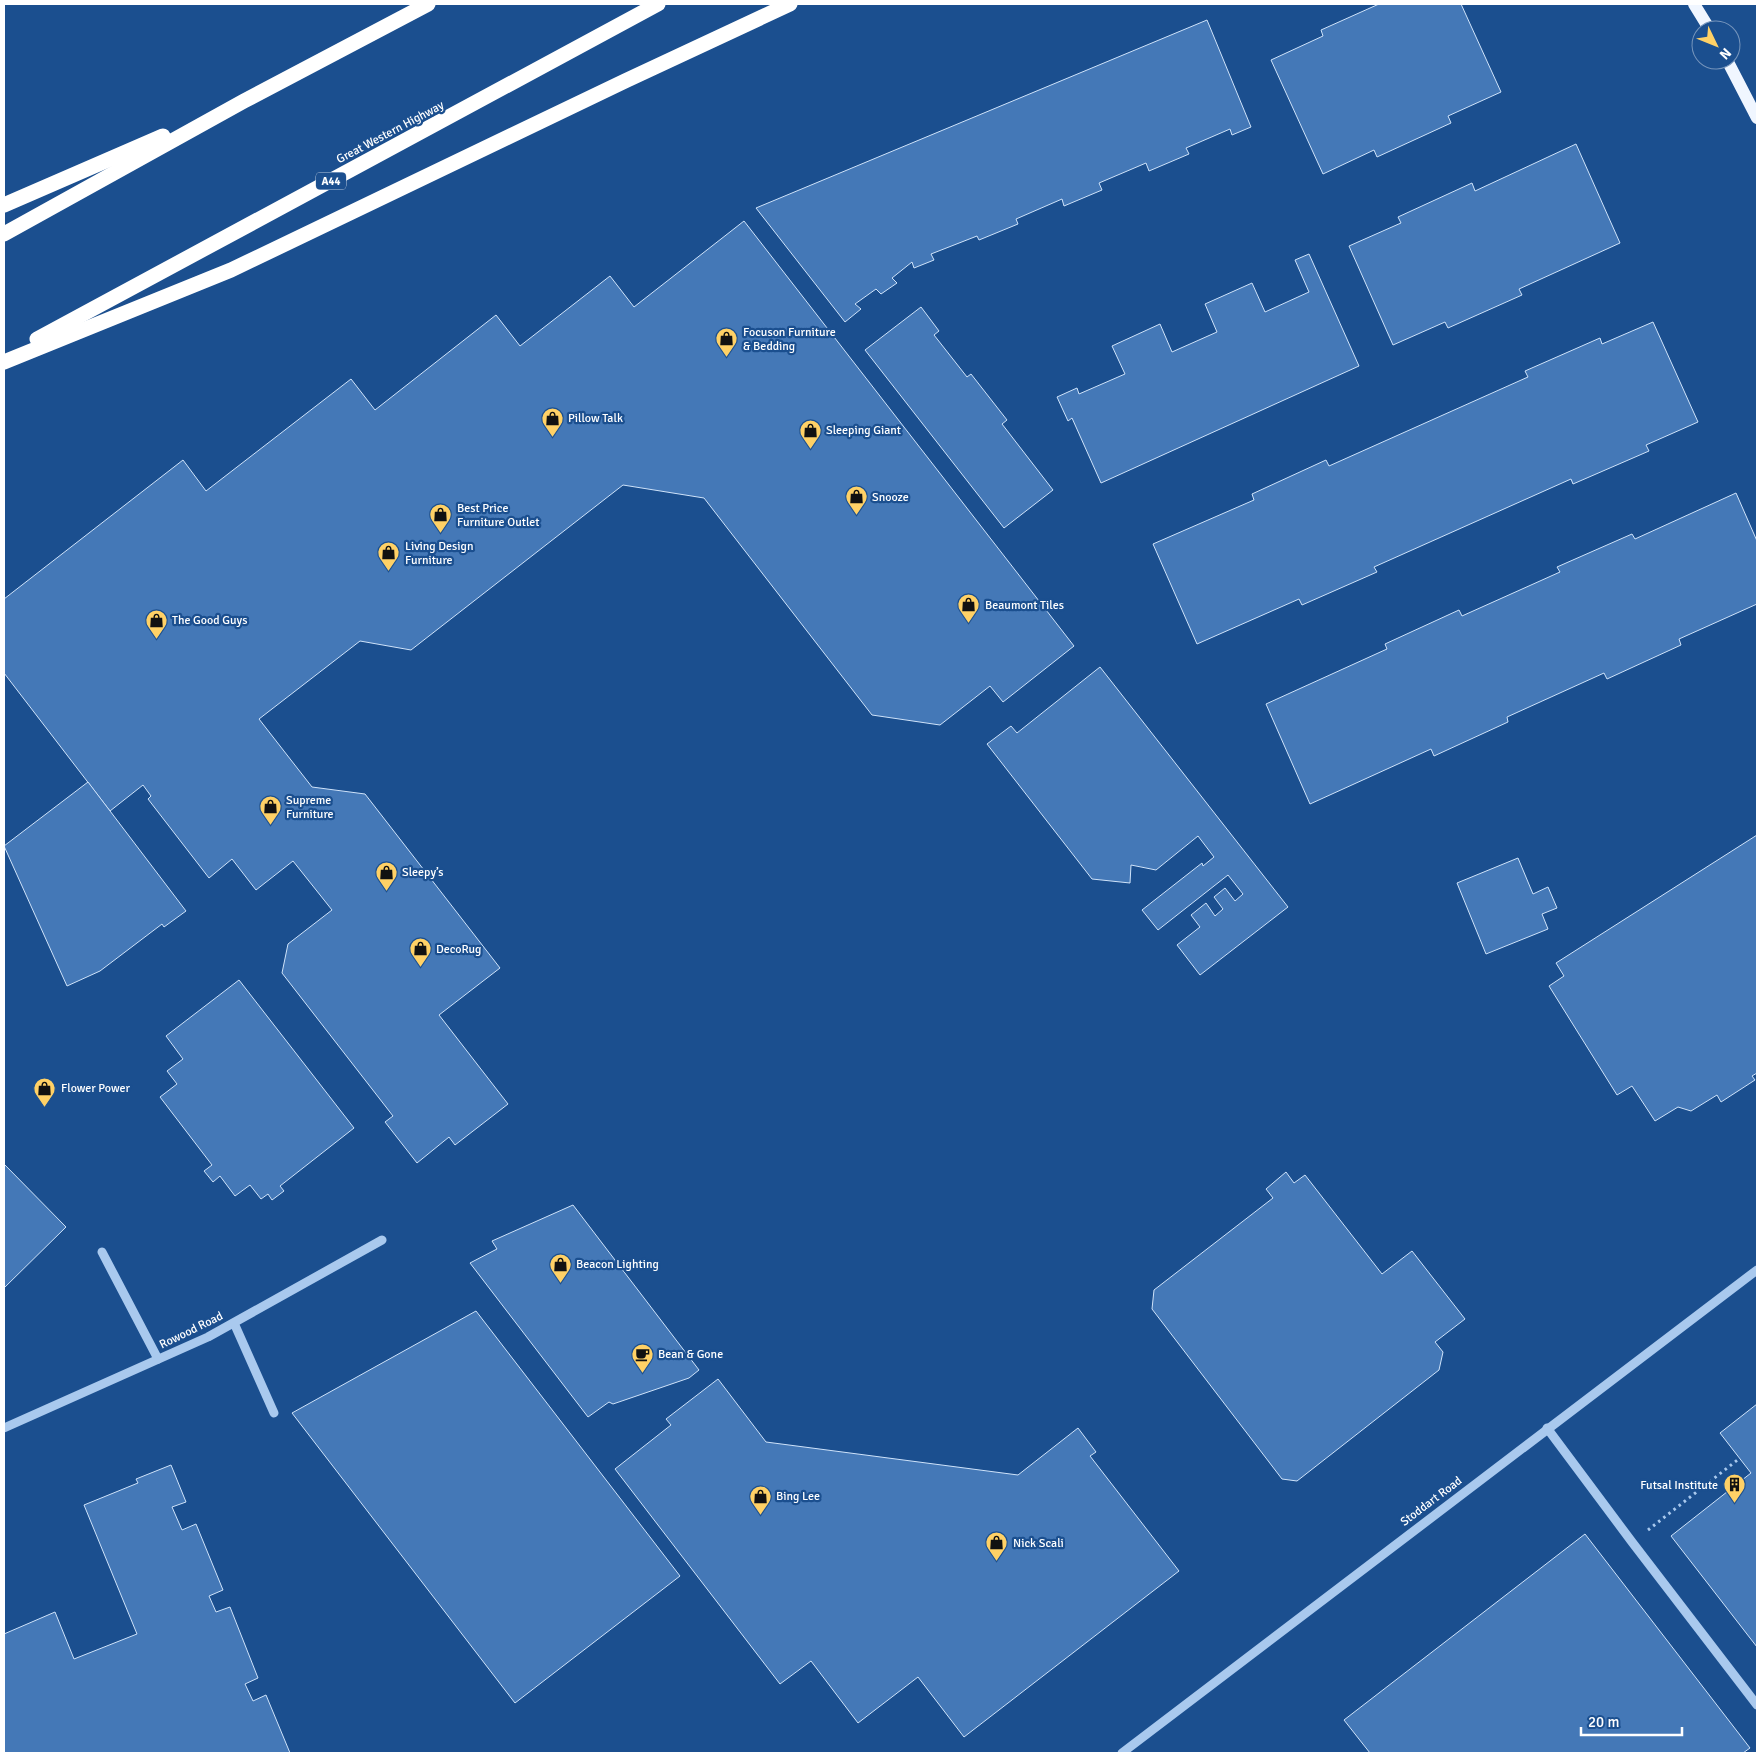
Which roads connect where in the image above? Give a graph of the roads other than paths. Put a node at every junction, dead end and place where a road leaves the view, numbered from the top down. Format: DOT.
graph roads {
  1 [pos="428,4"];
  2 [pos="658,4"];
  3 [pos="790,4"];
  4 [pos="1694,4"];
  5 [pos="1704,20"];
  6 [pos="1732,70"];
  7 [pos="244,101"];
  8 [pos="1757,118"];
  9 [pos="4,204"];
  10 [pos="4,234"];
  11 [pos="4,357"];
  12 [pos="4,362"];
  13 [pos="382,1240"];
  14 [pos="102,1252"];
  15 [pos="1757,1270"];
  16 [pos="234,1323"];
  17 [pos="158,1359"];
  18 [pos="274,1413"];
  19 [pos="4,1428"];
  20 [pos="1547,1428"];
  21 [pos="1757,1705"];
  22 [pos="1122,1753"];
  1 -- 7 [label="highway"];
  2 -- 11 [label="highway, Great Western Highway / A44"];
  3 -- 12 [label="highway"];
  4 -- 5 [label="main road"];
  6 -- 8 [label="main road"];
  7 -- 9 [label="highway"];
  7 -- 10 [label="highway"];
  13 -- 16 [label="street, Rowood Road"];
  14 -- 17 [label="street"];
  15 -- 20 [label="street, Stoddart Road"];
  16 -- 17 [label="street, Rowood Road"];
  16 -- 18 [label="street"];
  17 -- 19 [label="street, Rowood Road"];
  20 -- 21 [label="street"];
  20 -- 22 [label="street, Stoddart Road"];
}
